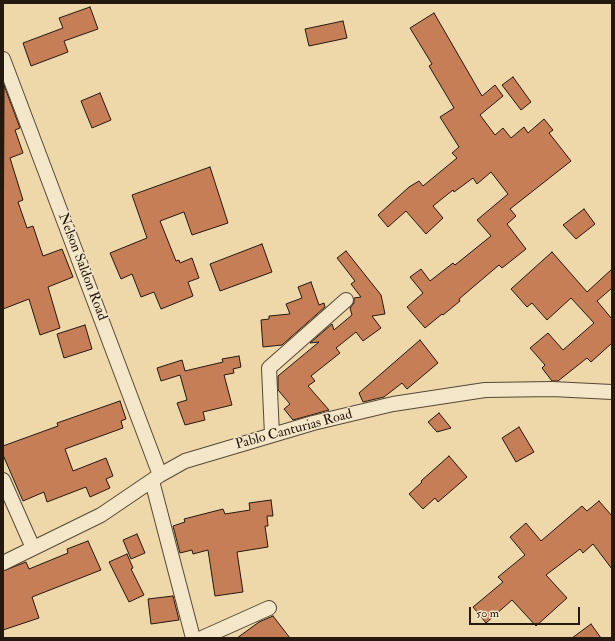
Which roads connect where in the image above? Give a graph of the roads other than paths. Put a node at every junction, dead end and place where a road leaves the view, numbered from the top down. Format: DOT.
graph roads {
  1 [pos="3,59"];
  2 [pos="346,300"];
  3 [pos="612,392"];
  4 [pos="272,435"];
  5 [pos="156,478"];
  6 [pos="3,480"];
  7 [pos="34,548"];
  8 [pos="3,563"];
  9 [pos="269,608"];
  10 [pos="193,638"];
  11 [pos="202,638"];
  1 -- 5 [label="street, Nelson Saldon Road"];
  2 -- 4 [label="street"];
  3 -- 4 [label="street, Pablo Canturias Road"];
  4 -- 5 [label="street, Pablo Canturias Road"];
  5 -- 7 [label="street, Pablo Canturias Road"];
  5 -- 10 [label="street, Nelson Saldon Road"];
  6 -- 7 [label="street"];
  7 -- 8 [label="street, Pablo Canturias Road"];
  9 -- 11 [label="street"];
}
